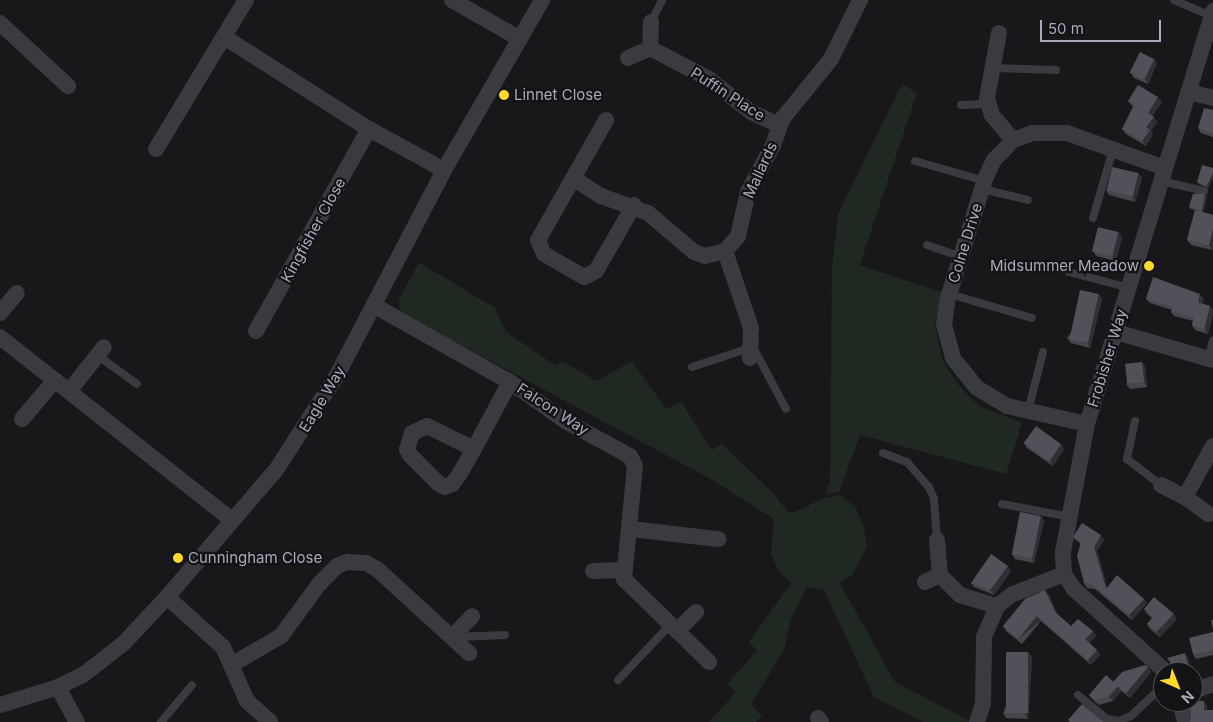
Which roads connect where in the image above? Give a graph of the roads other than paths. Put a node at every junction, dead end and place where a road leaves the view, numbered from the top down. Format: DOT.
graph roads {
  1 [pos="246,0"];
  2 [pos="452,0"];
  3 [pos="542,0"];
  4 [pos="662,0"];
  5 [pos="860,0"];
  6 [pos="1174,0"];
  7 [pos="1212,16"];
  8 [pos="651,22"];
  9 [pos="0,23"];
  10 [pos="999,33"];
  11 [pos="224,37"];
  12 [pos="520,39"];
  13 [pos="650,48"];
  14 [pos="628,58"];
  15 [pos="991,68"];
  16 [pos="1056,70"];
  17 [pos="68,86"];
  18 [pos="1188,92"];
  19 [pos="1213,98"];
  20 [pos="989,104"];
  21 [pos="960,105"];
  22 [pos="606,120"];
  23 [pos="779,125"];
  24 [pos="369,129"];
  25 [pos="1013,140"];
  26 [pos="156,149"];
  27 [pos="1113,149"];
  28 [pos="915,161"];
  29 [pos="444,170"];
  30 [pos="1163,174"];
  31 [pos="573,178"];
  32 [pos="983,185"];
  33 [pos="1204,191"];
  34 [pos="1028,200"];
  35 [pos="634,205"];
  36 [pos="1093,218"];
  37 [pos="927,245"];
  38 [pos="725,251"];
  39 [pos="961,257"];
  40 [pos="1070,272"];
  41 [pos="1129,288"];
  42 [pos="17,293"];
  43 [pos="949,294"];
  44 [pos="375,306"];
  45 [pos="0,313"];
  46 [pos="1032,318"];
  47 [pos="256,331"];
  48 [pos="1116,332"];
  49 [pos="0,337"];
  50 [pos="1213,341"];
  51 [pos="101,351"];
  52 [pos="752,352"];
  53 [pos="1043,352"];
  54 [pos="1210,359"];
  55 [pos="692,367"];
  56 [pos="55,380"];
  57 [pos="510,382"];
  58 [pos="137,384"];
  59 [pos="69,391"];
  60 [pos="786,409"];
  61 [pos="1028,411"];
  62 [pos="22,419"];
  63 [pos="1135,421"];
  64 [pos="1087,424"];
  65 [pos="1213,446"];
  66 [pos="474,449"];
  67 [pos="883,453"];
  68 [pos="1160,485"];
  69 [pos="1184,497"];
  70 [pos="1002,504"];
  71 [pos="1211,516"];
  72 [pos="1070,517"];
  73 [pos="232,520"];
  74 [pos="631,529"];
  75 [pos="718,539"];
  76 [pos="936,540"];
  77 [pos="623,570"];
  78 [pos="593,571"];
  79 [pos="1064,574"];
  80 [pos="940,575"];
  81 [pos="925,582"];
  82 [pos="167,597"];
  83 [pos="997,606"];
  84 [pos="696,612"];
  85 [pos="472,616"];
  86 [pos="674,628"];
  87 [pos="505,635"];
  88 [pos="452,637"];
  89 [pos="469,653"];
  90 [pos="709,662"];
  91 [pos="1155,662"];
  92 [pos="231,665"];
  93 [pos="618,680"];
  94 [pos="192,685"];
  95 [pos="58,687"];
  96 [pos="1078,695"];
  97 [pos="1153,695"];
  98 [pos="0,705"];
  99 [pos="78,722"];
  100 [pos="161,722"];
  101 [pos="270,722"];
  102 [pos="977,722"];
  1 -- 11 [label="street"];
  2 -- 12 [label="street"];
  3 -- 12 [label="street, Eagle Way"];
  4 -- 8 [label="lane"];
  5 -- 23 [label="street, Mallards"];
  6 -- 7 [label="lane"];
  7 -- 18 [label="street, Frobisher Way"];
  8 -- 13 [label="street"];
  9 -- 17 [label="street"];
  10 -- 15 [label="street"];
  11 -- 24 [label="street"];
  11 -- 26 [label="street"];
  12 -- 29 [label="street, Eagle Way"];
  13 -- 14 [label="street"];
  13 -- 23 [label="street, Puffin Place"];
  15 -- 16 [label="lane"];
  15 -- 20 [label="street"];
  18 -- 19 [label="street"];
  18 -- 30 [label="street, Frobisher Way"];
  20 -- 21 [label="lane"];
  20 -- 25 [label="street"];
  22 -- 31 [label="street"];
  23 -- 38 [label="street, Mallards"];
  24 -- 29 [label="street"];
  24 -- 47 [label="street, Kingfisher Close"];
  25 -- 27 [label="street"];
  25 -- 32 [label="street, Colne Drive"];
  27 -- 30 [label="street"];
  27 -- 36 [label="lane"];
  28 -- 32 [label="lane"];
  29 -- 44 [label="street, Eagle Way"];
  30 -- 33 [label="lane"];
  30 -- 41 [label="street, Frobisher Way"];
  31 -- 35 [label="street"];
  31 -- 35 [label="street"];
  32 -- 34 [label="lane"];
  32 -- 39 [label="street, Colne Drive"];
  35 -- 38 [label="street"];
  37 -- 39 [label="lane"];
  38 -- 52 [label="street"];
  39 -- 43 [label="street, Colne Drive"];
  40 -- 41 [label="lane"];
  41 -- 48 [label="street, Frobisher Way"];
  42 -- 45 [label="street"];
  43 -- 46 [label="lane"];
  43 -- 61 [label="street, Colne Drive"];
  44 -- 57 [label="street, Falcon Way"];
  44 -- 73 [label="street, Eagle Way"];
  48 -- 54 [label="street"];
  48 -- 64 [label="street, Frobisher Way"];
  49 -- 56 [label="street"];
  50 -- 54 [label="lane"];
  51 -- 58 [label="lane"];
  51 -- 59 [label="street"];
  52 -- 55 [label="lane"];
  52 -- 60 [label="lane"];
  53 -- 61 [label="lane"];
  56 -- 59 [label="street"];
  56 -- 62 [label="street"];
  57 -- 66 [label="street"];
  57 -- 74 [label="street, Falcon Way"];
  59 -- 73 [label="street"];
  61 -- 64 [label="street, Colne Drive"];
  63 -- 68 [label="lane"];
  64 -- 72 [label="street, Frobisher Way"];
  65 -- 69 [label="street"];
  67 -- 76 [label="lane"];
  68 -- 69 [label="street"];
  69 -- 71 [label="street"];
  70 -- 72 [label="lane"];
  72 -- 79 [label="street, Frobisher Way"];
  73 -- 82 [label="street, Eagle Way"];
  74 -- 75 [label="street"];
  74 -- 77 [label="street, Falcon Way"];
  76 -- 80 [label="street"];
  77 -- 78 [label="street"];
  77 -- 86 [label="street"];
  79 -- 83 [label="street"];
  79 -- 91 [label="street"];
  80 -- 81 [label="street"];
  80 -- 83 [label="street"];
  82 -- 92 [label="street"];
  82 -- 95 [label="street, Eagle Way"];
  83 -- 102 [label="street"];
  84 -- 86 [label="street"];
  85 -- 88 [label="street"];
  86 -- 90 [label="street"];
  86 -- 93 [label="lane"];
  87 -- 88 [label="lane"];
  88 -- 89 [label="street"];
  88 -- 92 [label="street"];
  92 -- 101 [label="street"];
  94 -- 100 [label="lane"];
  95 -- 98 [label="street, Eagle Way"];
  95 -- 99 [label="street"];
  96 -- 97 [label="lane"];
}
